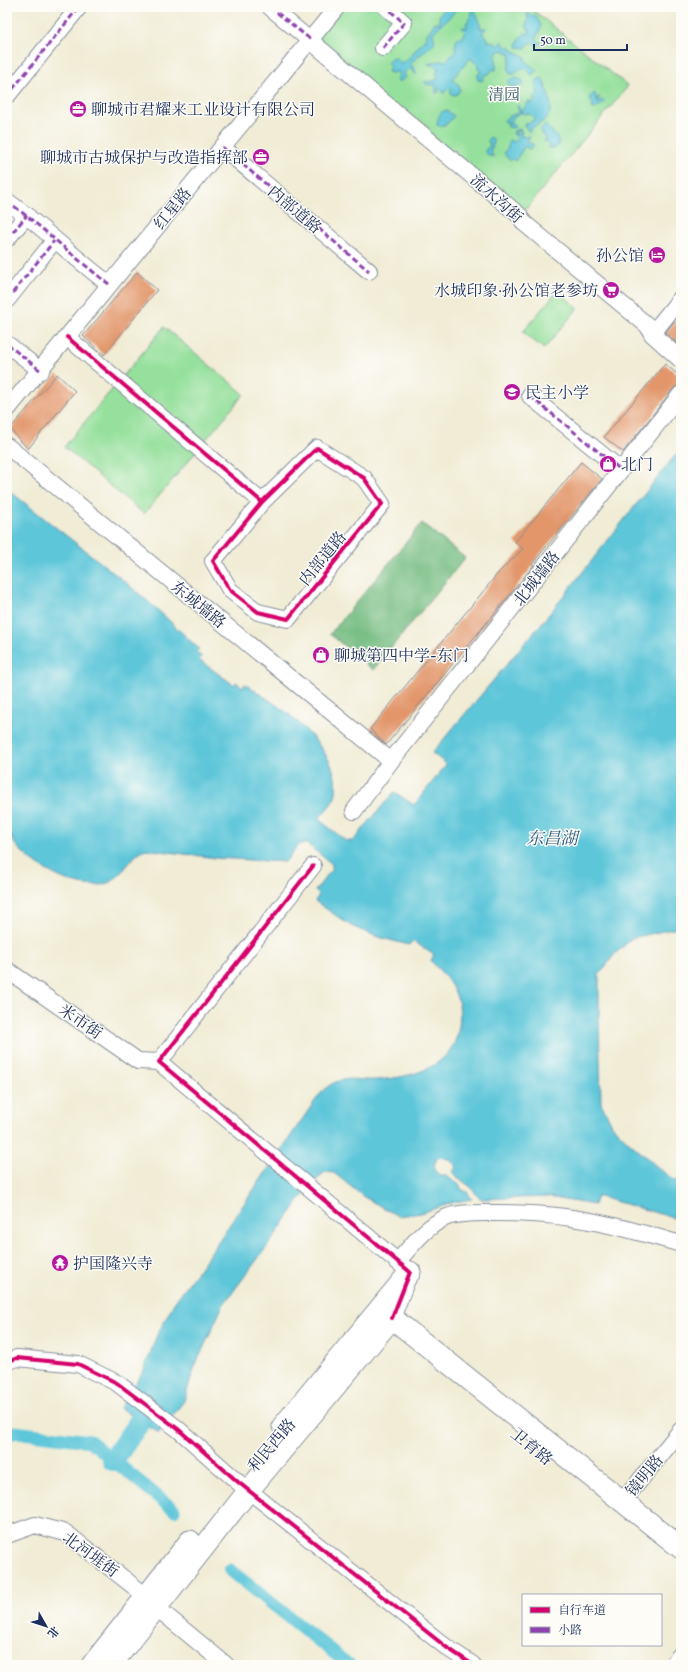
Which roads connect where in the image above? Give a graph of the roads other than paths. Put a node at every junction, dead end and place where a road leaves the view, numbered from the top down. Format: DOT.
graph roads {
  1 [pos="79,7"];
  2 [pos="270,7"];
  3 [pos="338,7"];
  4 [pos="386,7"];
  5 [pos="310,39"];
  6 [pos="383,48"];
  7 [pos="7,96"];
  8 [pos="222,147"];
  9 [pos="7,201"];
  10 [pos="27,215"];
  11 [pos="7,239"];
  12 [pos="54,241"];
  13 [pos="369,271"];
  14 [pos="109,284"];
  15 [pos="681,298"];
  16 [pos="7,300"];
  17 [pos="652,334"];
  18 [pos="67,337"];
  19 [pos="7,344"];
  20 [pos="681,360"];
  21 [pos="41,371"];
  22 [pos="681,394"];
  23 [pos="530,396"];
  24 [pos="8,408"];
  25 [pos="7,446"];
  26 [pos="621,470"];
  27 [pos="262,502"];
  28 [pos="391,761"];
  29 [pos="354,811"];
  30 [pos="312,866"];
  31 [pos="7,970"];
  32 [pos="159,1062"];
  33 [pos="681,1244"];
  34 [pos="404,1267"];
  35 [pos="388,1323"];
  36 [pos="10,1357"];
  37 [pos="681,1430"];
  38 [pos="243,1486"];
  39 [pos="623,1501"];
  40 [pos="7,1535"];
  41 [pos="681,1548"];
  42 [pos="681,1565"];
  43 [pos="151,1602"];
  44 [pos="681,1654"];
  45 [pos="92,1665"];
  46 [pos="111,1665"];
  47 [pos="226,1665"];
  48 [pos="472,1665"];
  49 [pos="672,1665"];
  1 -- 7 [label="street"];
  2 -- 5 [label="street, 流水沟街"];
  3 -- 5 [label="street, 红星路"];
  4 -- 6 [label="street"];
  5 -- 8 [label="street, 红星路"];
  5 -- 17 [label="street, 流水沟街"];
  8 -- 13 [label="street, 内部道路"];
  8 -- 14 [label="street, 红星路"];
  9 -- 10 [label="street"];
  10 -- 11 [label="street"];
  10 -- 12 [label="street"];
  12 -- 14 [label="street"];
  12 -- 16 [label="street"];
  14 -- 18 [label="street, 红星路"];
  15 -- 17 [label="street"];
  17 -- 20 [label="street, 流水沟街"];
  18 -- 21 [label="street, 红星路"];
  18 -- 27 [label="street"];
  19 -- 21 [label="street"];
  21 -- 24 [label="street, 红星路"];
  22 -- 26 [label="street, 北城墙路"];
  23 -- 26 [label="street"];
  25 -- 28 [label="street, 东城墙路"];
  26 -- 28 [label="street, 北城墙路"];
  27 -- 27 [label="street, 内部道路"];
  28 -- 29 [label="street, 北城墙路"];
  30 -- 32 [label="street"];
  31 -- 32 [label="street, 米市街"];
  32 -- 34 [label="street"];
  33 -- 34 [label="street"];
  34 -- 35 [label="street"];
  34 -- 38 [label="main road, 利民西路"];
  35 -- 38 [label="main road, 利民西路"];
  35 -- 39 [label="main road, 卫育路"];
  35 -- 42 [label="main road, 卫育路"];
  36 -- 38 [label="street"];
  37 -- 39 [label="street, 镜明路"];
  38 -- 43 [label="main road, 利民西路"];
  38 -- 48 [label="street"];
  39 -- 41 [label="main road, 卫育路"];
  40 -- 43 [label="street, 北河堐街"];
  43 -- 45 [label="main road, 利民西路"];
  43 -- 46 [label="main road, 利民西路"];
  43 -- 47 [label="street, 北河堐街"];
  44 -- 49 [label="street"];
}
